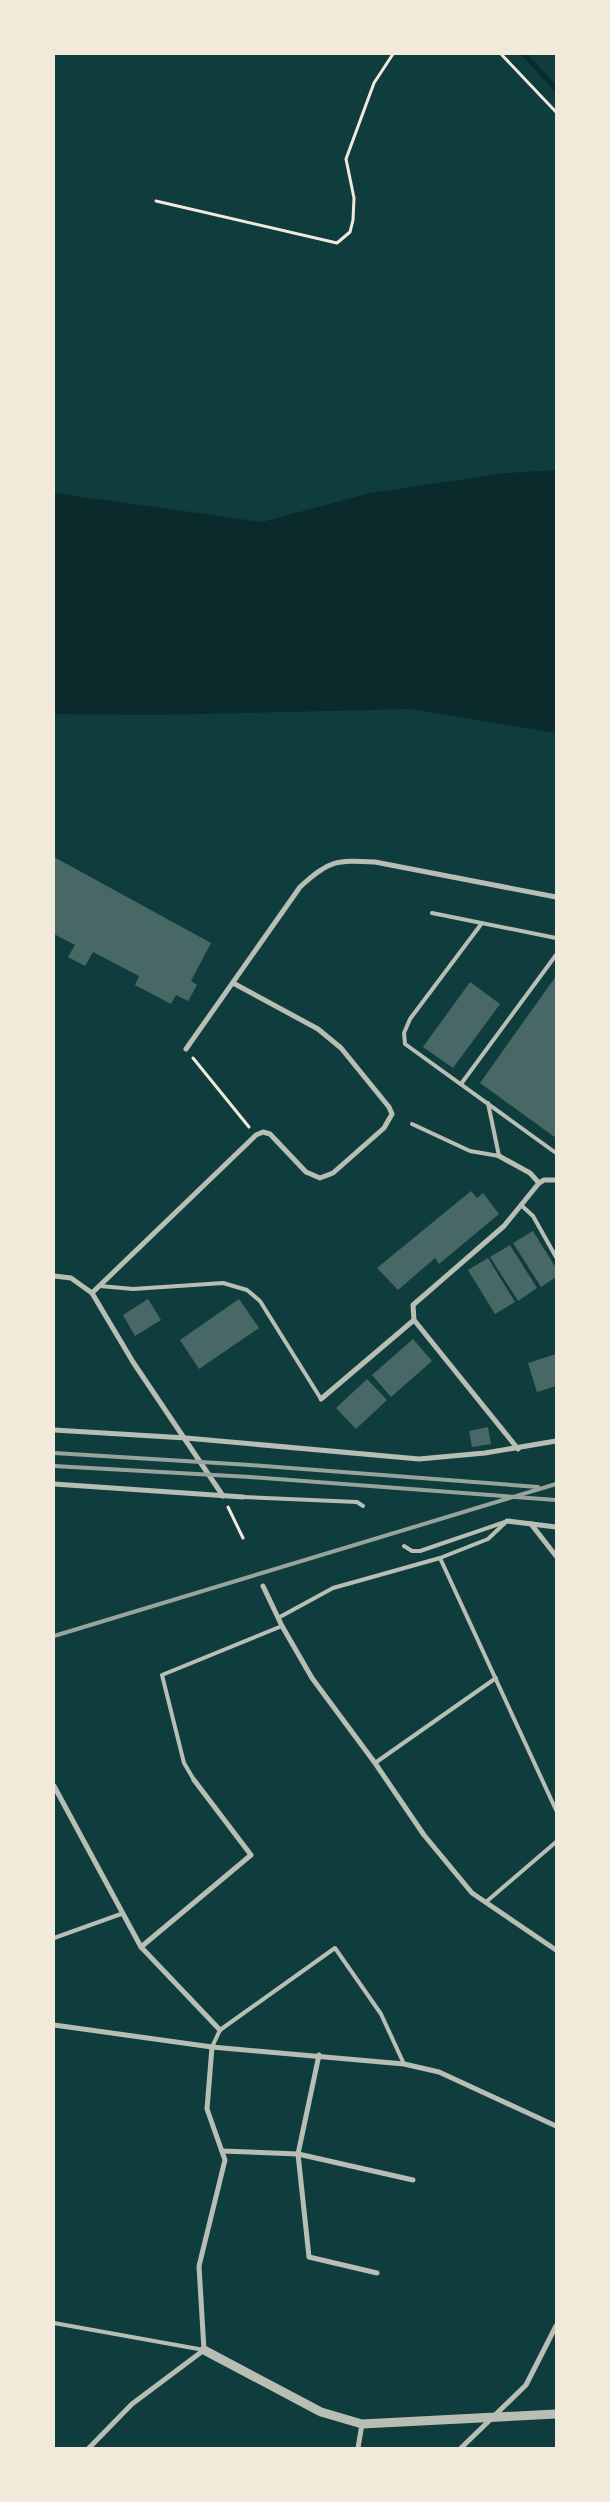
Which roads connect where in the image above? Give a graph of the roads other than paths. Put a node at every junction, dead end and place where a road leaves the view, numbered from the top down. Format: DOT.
graph roads {
  1 [pos="556,897"];
  2 [pos="432,914"];
  3 [pos="482,923"];
  4 [pos="556,938"];
  5 [pos="556,955"];
  6 [pos="233,983"];
  7 [pos="186,1049"];
  8 [pos="461,1084"];
  9 [pos="488,1103"];
  10 [pos="412,1124"];
  11 [pos="556,1153"];
  12 [pos="499,1156"];
  13 [pos="556,1180"];
  14 [pos="539,1183"];
  15 [pos="522,1206"];
  16 [pos="556,1257"];
  17 [pos="54,1276"];
  18 [pos="100,1286"];
  19 [pos="92,1293"];
  20 [pos="414,1320"];
  21 [pos="321,1399"];
  22 [pos="54,1430"];
  23 [pos="186,1438"];
  24 [pos="556,1441"];
  25 [pos="518,1449"];
  26 [pos="54,1484"];
  27 [pos="223,1496"];
  28 [pos="243,1497"];
  29 [pos="363,1506"];
  30 [pos="507,1521"];
  31 [pos="531,1524"];
  32 [pos="556,1526"];
  33 [pos="404,1546"];
  34 [pos="556,1556"];
  35 [pos="440,1558"];
  36 [pos="263,1586"];
  37 [pos="278,1618"];
  38 [pos="282,1626"];
  39 [pos="496,1678"];
  40 [pos="376,1762"];
  41 [pos="194,1780"];
  42 [pos="54,1786"];
  43 [pos="556,1810"];
  44 [pos="556,1842"];
  45 [pos="486,1902"];
  46 [pos="121,1914"];
  47 [pos="54,1938"];
  48 [pos="142,1947"];
  49 [pos="556,1950"];
  50 [pos="54,2025"];
  51 [pos="220,2030"];
  52 [pos="212,2047"];
  53 [pos="319,2055"];
  54 [pos="404,2064"];
  55 [pos="556,2126"];
  56 [pos="222,2151"];
  57 [pos="298,2154"];
  58 [pos="413,2180"];
  59 [pos="377,2273"];
  60 [pos="54,2323"];
  61 [pos="556,2326"];
  62 [pos="204,2350"];
  63 [pos="556,2414"];
  64 [pos="495,2417"];
  65 [pos="362,2424"];
  66 [pos="89,2448"];
  67 [pos="358,2448"];
  68 [pos="462,2448"];
  1 -- 6 [label="street"];
  2 -- 3 [label="lane"];
  3 -- 4 [label="lane"];
  3 -- 8 [label="lane"];
  5 -- 8 [label="lane"];
  6 -- 7 [label="street"];
  6 -- 18 [label="street"];
  8 -- 9 [label="lane"];
  9 -- 11 [label="lane"];
  9 -- 12 [label="lane"];
  10 -- 12 [label="lane"];
  12 -- 14 [label="street"];
  13 -- 14 [label="street"];
  14 -- 15 [label="street"];
  15 -- 16 [label="lane"];
  15 -- 20 [label="street"];
  17 -- 19 [label="street"];
  18 -- 19 [label="street"];
  18 -- 21 [label="lane"];
  19 -- 23 [label="street"];
  20 -- 21 [label="street"];
  20 -- 25 [label="street"];
  22 -- 23 [label="street"];
  23 -- 25 [label="street"];
  23 -- 27 [label="street"];
  24 -- 25 [label="street"];
  26 -- 27 [label="street"];
  27 -- 28 [label="street"];
  28 -- 29 [label="lane"];
  30 -- 31 [label="street"];
  30 -- 33 [label="lane"];
  30 -- 35 [label="lane"];
  31 -- 32 [label="street"];
  31 -- 34 [label="street"];
  35 -- 37 [label="lane"];
  35 -- 39 [label="lane"];
  36 -- 37 [label="street"];
  37 -- 38 [label="street"];
  38 -- 40 [label="street"];
  38 -- 41 [label="lane"];
  39 -- 40 [label="lane"];
  39 -- 43 [label="lane"];
  40 -- 45 [label="street"];
  41 -- 48 [label="street"];
  42 -- 46 [label="street"];
  44 -- 45 [label="lane"];
  45 -- 49 [label="street"];
  46 -- 47 [label="lane"];
  46 -- 48 [label="street"];
  48 -- 51 [label="street"];
  50 -- 52 [label="street"];
  51 -- 52 [label="lane"];
  51 -- 54 [label="lane"];
  52 -- 53 [label="street"];
  52 -- 56 [label="street"];
  53 -- 54 [label="street"];
  53 -- 57 [label="street"];
  54 -- 55 [label="street"];
  56 -- 57 [label="street"];
  56 -- 62 [label="street"];
  57 -- 58 [label="street"];
  57 -- 59 [label="street"];
  60 -- 62 [label="lane"];
  61 -- 64 [label="street"];
  62 -- 65 [label="street"];
  62 -- 66 [label="street"];
  63 -- 64 [label="street"];
  64 -- 65 [label="street"];
  64 -- 68 [label="street"];
  65 -- 67 [label="street"];
}
